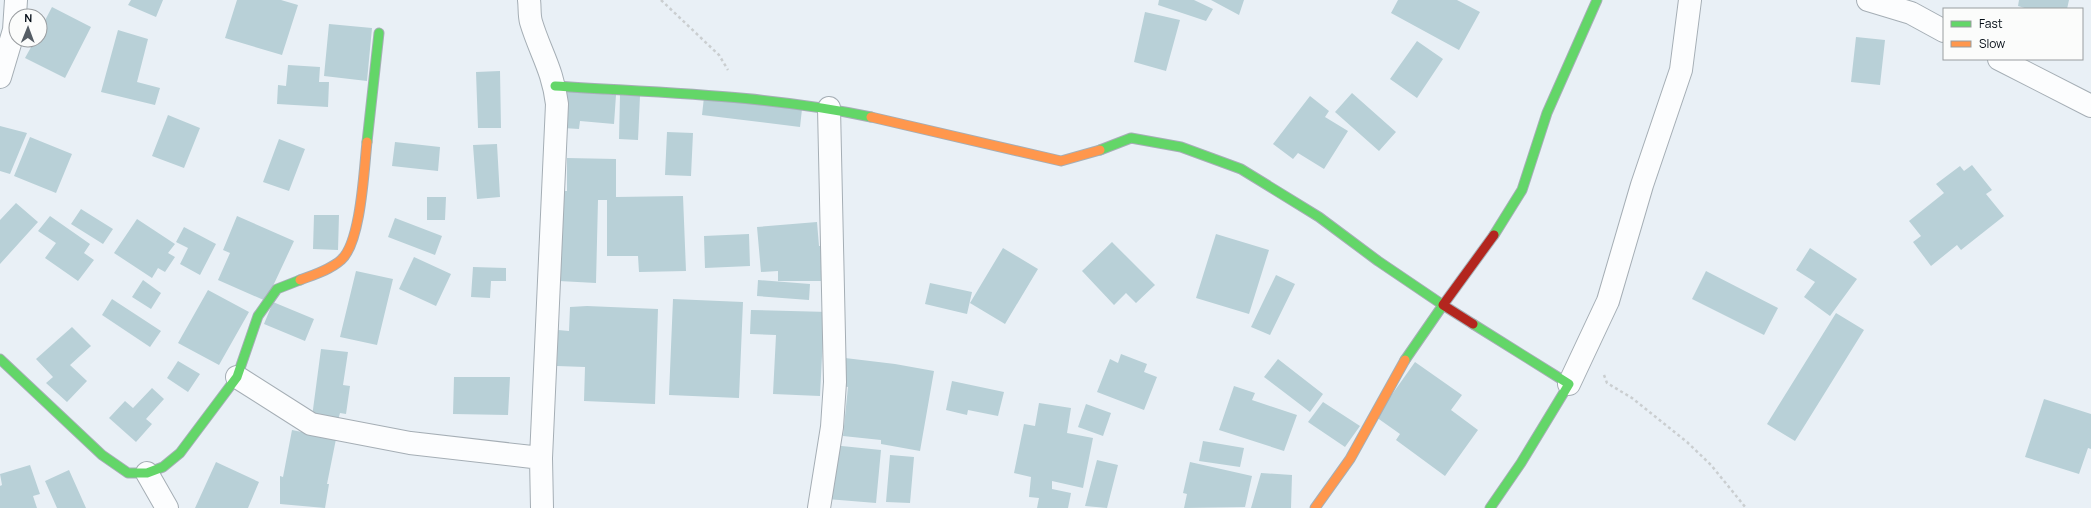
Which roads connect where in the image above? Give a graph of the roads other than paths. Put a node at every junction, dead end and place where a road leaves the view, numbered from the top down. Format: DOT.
graph roads {
  1 [pos="16,0"];
  2 [pos="529,0"];
  3 [pos="1598,0"];
  4 [pos="1690,0"];
  5 [pos="1868,0"];
  6 [pos="1943,30"];
  7 [pos="379,33"];
  8 [pos="2001,60"];
  9 [pos="0,77"];
  10 [pos="555,86"];
  11 [pos="2091,106"];
  12 [pos="829,108"];
  13 [pos="1443,305"];
  14 [pos="0,359"];
  15 [pos="237,377"];
  16 [pos="1569,384"];
  17 [pos="541,458"];
  18 [pos="147,473"];
  19 [pos="167,508"];
  20 [pos="542,508"];
  21 [pos="819,508"];
  22 [pos="1315,508"];
  23 [pos="1490,508"];
  1 -- 9 [label="street"];
  2 -- 10 [label="street"];
  3 -- 13 [label="street"];
  4 -- 16 [label="street"];
  5 -- 6 [label="street"];
  7 -- 15 [label="street"];
  8 -- 11 [label="street"];
  10 -- 12 [label="street"];
  10 -- 17 [label="street"];
  12 -- 13 [label="street"];
  12 -- 21 [label="street"];
  13 -- 16 [label="street"];
  13 -- 22 [label="street"];
  14 -- 18 [label="street"];
  15 -- 17 [label="street"];
  15 -- 18 [label="street"];
  16 -- 23 [label="street"];
  17 -- 20 [label="street"];
  18 -- 19 [label="street"];
}
